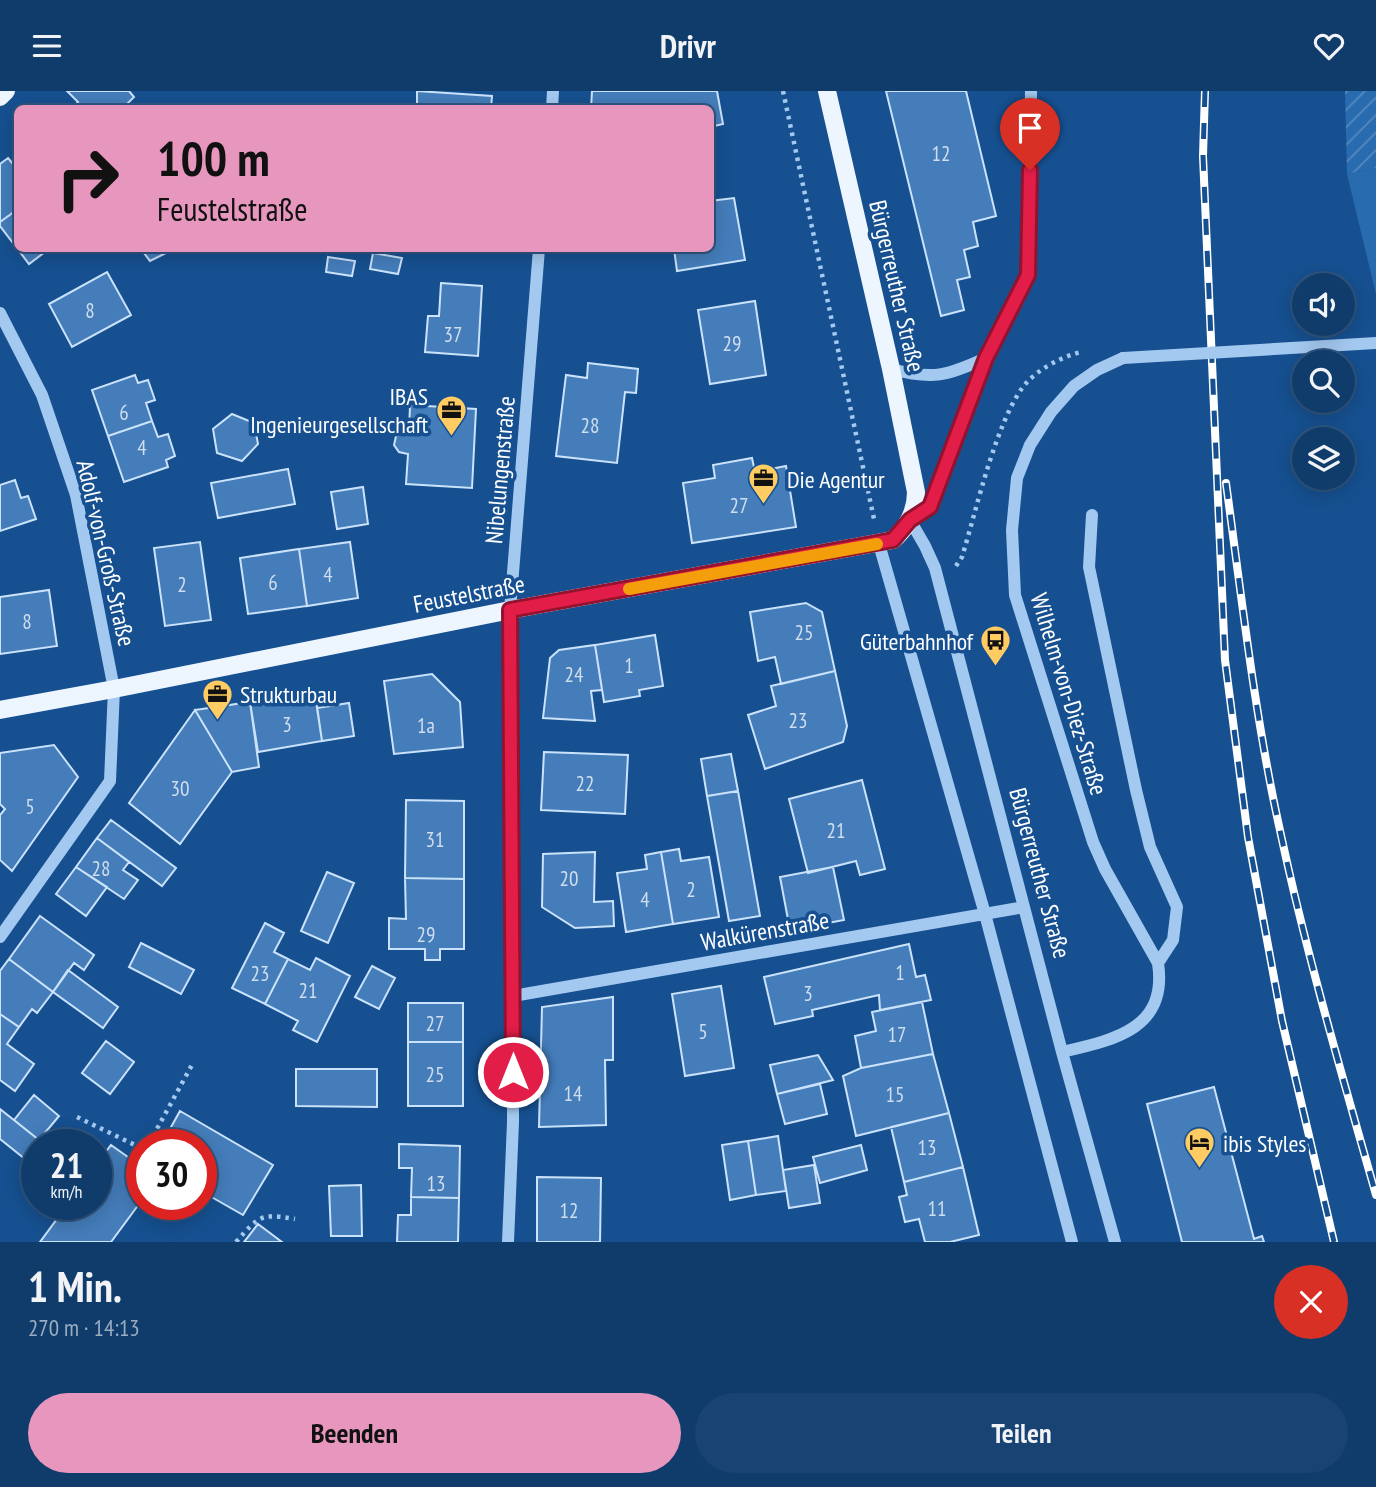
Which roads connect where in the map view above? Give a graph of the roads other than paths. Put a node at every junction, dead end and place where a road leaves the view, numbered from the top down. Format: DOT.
graph roads {
  1 [pos="6,91"];
  2 [pos="827,91"];
  3 [pos="1031,91"];
  4 [pos="0,97"];
  5 [pos="539,252"];
  6 [pos="0,313"];
  7 [pos="1376,343"];
  8 [pos="986,358"];
  9 [pos="891,369"];
  10 [pos="1092,515"];
  11 [pos="910,520"];
  12 [pos="879,544"];
  13 [pos="510,610"];
  14 [pos="114,689"];
  15 [pos="0,710"];
  16 [pos="1024,907"];
  17 [pos="985,914"];
  18 [pos="0,937"];
  19 [pos="1158,963"];
  20 [pos="513,996"];
  21 [pos="1062,1052"];
  22 [pos="508,1242"];
  23 [pos="1072,1242"];
  24 [pos="1115,1242"];
  1 -- 4 [label="main road"];
  2 -- 9 [label="main road, Bürgerreuther Straße"];
  3 -- 8 [label="street"];
  5 -- 13 [label="street, Nibelungenstraße"];
  6 -- 14 [label="street, Adolf-von-Groß-Straße"];
  7 -- 19 [label="street, Wilhelm-von-Diez-Straße, bridge"];
  8 -- 9 [label="street"];
  8 -- 11 [label="street"];
  9 -- 11 [label="main road, Bürgerreuther Straße"];
  10 -- 19 [label="street"];
  11 -- 12 [label="main road, Feustelstraße"];
  11 -- 16 [label="street, Bürgerreuther Straße"];
  12 -- 13 [label="main road, Feustelstraße"];
  12 -- 17 [label="street"];
  13 -- 14 [label="main road, Feustelstraße"];
  13 -- 20 [label="street, Nibelungenstraße"];
  14 -- 15 [label="main road, Feustelstraße"];
  14 -- 18 [label="street, Adolf-von-Groß-Straße"];
  16 -- 17 [label="street, Walkürenstraße"];
  16 -- 21 [label="street, Bürgerreuther Straße"];
  17 -- 20 [label="street, Walkürenstraße"];
  17 -- 23 [label="street"];
  19 -- 21 [label="street, Wilhelm-von-Diez-Straße"];
  20 -- 22 [label="street, Nibelungenstraße"];
  21 -- 24 [label="street, Bürgerreuther Straße"];
}
